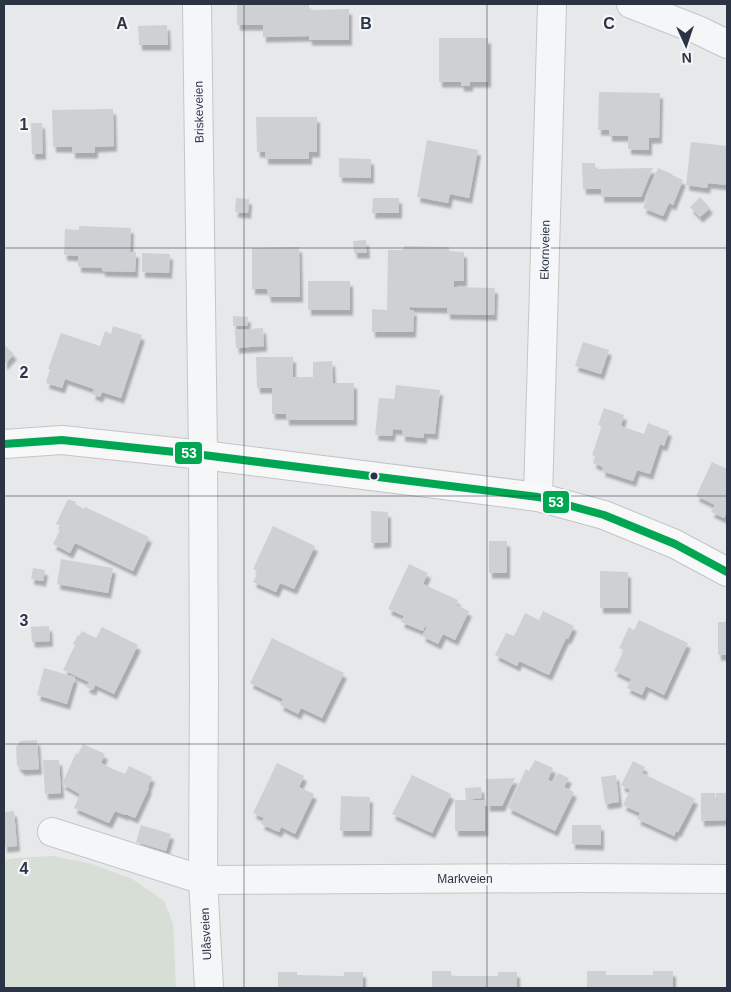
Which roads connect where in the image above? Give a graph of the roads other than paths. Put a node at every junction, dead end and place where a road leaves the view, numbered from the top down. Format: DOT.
graph roads {
  1 [pos="197,4"];
  2 [pos="552,4"];
  3 [pos="631,4"];
  4 [pos="727,44"];
  5 [pos="4,444"];
  6 [pos="203,455"];
  7 [pos="538,497"];
  8 [pos="727,572"];
  9 [pos="52,832"];
  10 [pos="727,879"];
  11 [pos="203,880"];
  12 [pos="209,988"];
  1 -- 6 [label="street, Briskeveien"];
  2 -- 7 [label="street, Ekornveien"];
  3 -- 4 [label="street"];
  5 -- 6 [label="main road"];
  6 -- 7 [label="main road"];
  6 -- 11 [label="street, Briskeveien"];
  7 -- 8 [label="main road"];
  9 -- 11 [label="street, Markveien"];
  10 -- 11 [label="street, Markveien"];
  11 -- 12 [label="street, Ulåsveien"];
}
